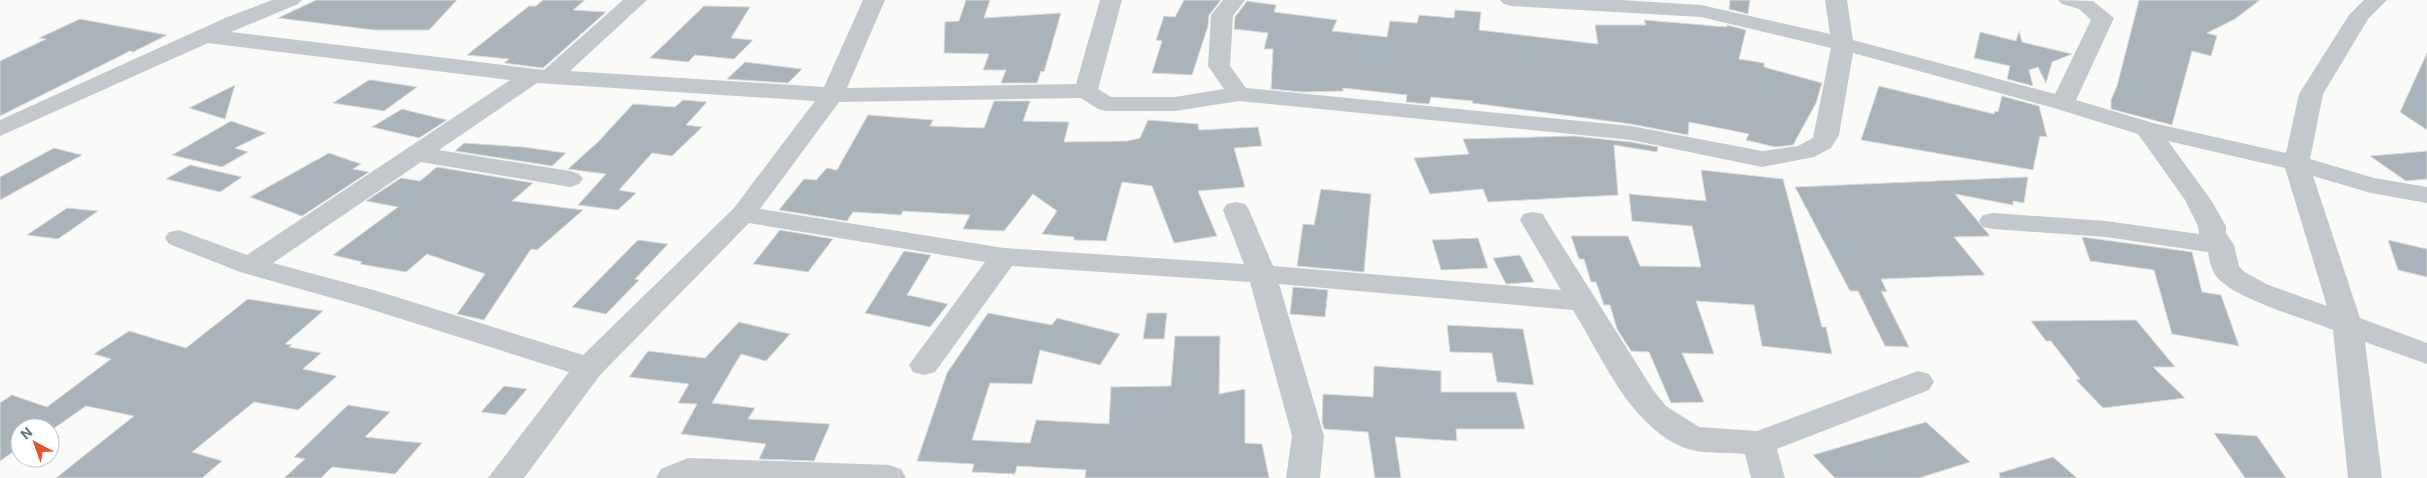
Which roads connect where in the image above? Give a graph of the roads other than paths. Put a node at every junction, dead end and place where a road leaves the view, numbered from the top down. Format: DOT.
graph roads {
  1 [pos="251,0"];
  2 [pos="290,0"];
  3 [pos="636,0"];
  4 [pos="874,0"];
  5 [pos="1111,0"];
  6 [pos="1234,0"];
  7 [pos="1511,0"];
  8 [pos="1836,0"];
  9 [pos="2070,0"];
  10 [pos="2376,0"];
  11 [pos="233,23"];
  12 [pos="208,36"];
  13 [pos="1843,44"];
  14 [pos="541,76"];
  15 [pos="1086,91"];
  16 [pos="1239,94"];
  17 [pos="832,95"];
  18 [pos="2062,103"];
  19 [pos="0,129"];
  20 [pos="2147,129"];
  21 [pos="416,154"];
  22 [pos="2296,163"];
  23 [pos="570,179"];
  24 [pos="2427,196"];
  25 [pos="1236,210"];
  26 [pos="743,214"];
  27 [pos="1533,220"];
  28 [pos="1993,221"];
  29 [pos="179,238"];
  30 [pos="2220,245"];
  31 [pos="1004,257"];
  32 [pos="250,266"];
  33 [pos="1262,274"];
  34 [pos="1580,300"];
  35 [pos="2348,326"];
  36 [pos="2427,354"];
  37 [pos="924,365"];
  38 [pos="589,368"];
  39 [pos="1918,382"];
  40 [pos="1759,443"];
  41 [pos="506,478"];
  42 [pos="673,478"];
  43 [pos="889,478"];
  44 [pos="1303,478"];
  45 [pos="1768,478"];
  46 [pos="2365,478"];
  1 -- 11 [label="street"];
  2 -- 11 [label="street"];
  3 -- 14 [label="street"];
  4 -- 17 [label="street"];
  5 -- 15 [label="street"];
  6 -- 16 [label="street"];
  7 -- 13 [label="street"];
  8 -- 13 [label="street"];
  9 -- 18 [label="street"];
  10 -- 22 [label="street"];
  11 -- 12 [label="street"];
  12 -- 14 [label="street"];
  12 -- 19 [label="street"];
  13 -- 16 [label="street"];
  13 -- 18 [label="street"];
  14 -- 17 [label="street"];
  14 -- 21 [label="street"];
  15 -- 16 [label="street"];
  15 -- 17 [label="street"];
  17 -- 26 [label="street"];
  18 -- 20 [label="street"];
  20 -- 22 [label="street"];
  20 -- 30 [label="street"];
  21 -- 23 [label="street"];
  21 -- 32 [label="street"];
  22 -- 24 [label="street"];
  22 -- 35 [label="street"];
  25 -- 33 [label="street"];
  26 -- 31 [label="street"];
  26 -- 38 [label="street"];
  27 -- 34 [label="street"];
  28 -- 30 [label="street"];
  29 -- 32 [label="street"];
  30 -- 35 [label="street"];
  31 -- 33 [label="street"];
  31 -- 37 [label="street"];
  32 -- 38 [label="street"];
  33 -- 34 [label="street"];
  33 -- 44 [label="street"];
  34 -- 40 [label="street"];
  35 -- 36 [label="street"];
  35 -- 46 [label="street"];
  38 -- 41 [label="street"];
  39 -- 40 [label="street"];
  40 -- 45 [label="street"];
  42 -- 43 [label="street"];
}
